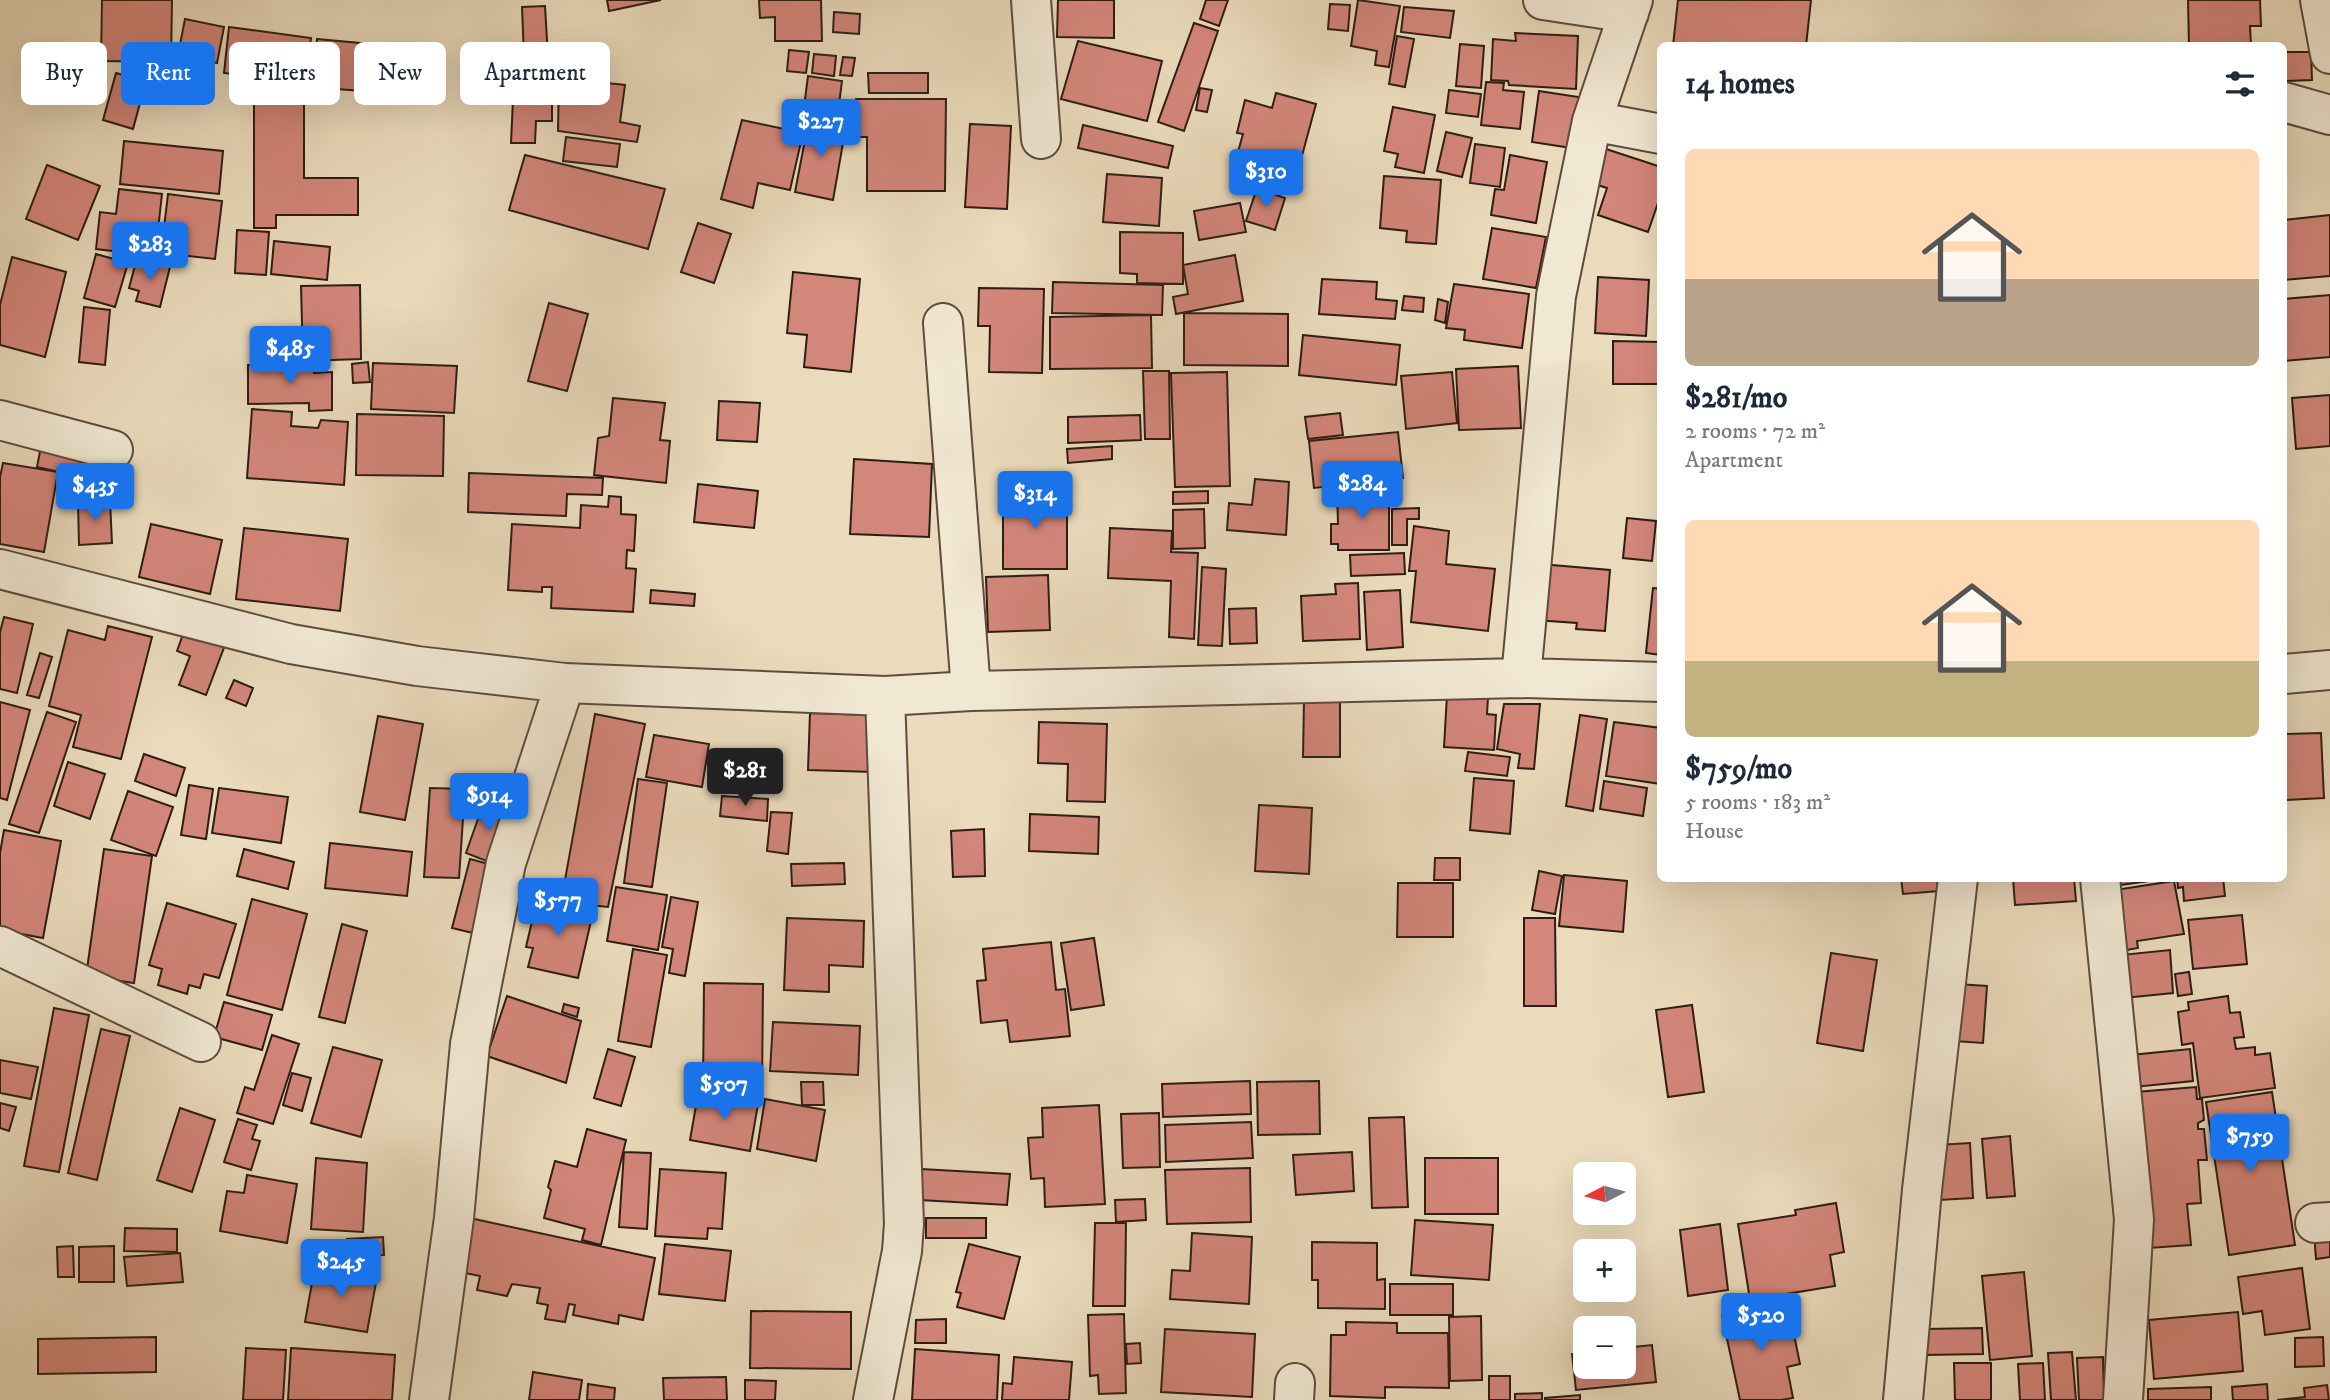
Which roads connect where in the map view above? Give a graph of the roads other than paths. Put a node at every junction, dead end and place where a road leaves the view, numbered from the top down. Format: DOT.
graph roads {
  1 [pos="1031,0"];
  2 [pos="1543,0"];
  3 [pos="2320,0"];
  4 [pos="1631,6"];
  5 [pos="2330,54"];
  6 [pos="2287,103"];
  7 [pos="2330,116"];
  8 [pos="1592,121"];
  9 [pos="1657,133"];
  10 [pos="1041,139"];
  11 [pos="943,323"];
  12 [pos="0,420"];
  13 [pos="113,450"];
  14 [pos="0,569"];
  15 [pos="2330,670"];
  16 [pos="2287,674"];
  17 [pos="1521,678"];
  18 [pos="1657,682"];
  19 [pos="565,683"];
  20 [pos="971,691"];
  21 [pos="885,696"];
  22 [pos="1958,882"];
  23 [pos="2100,882"];
  24 [pos="0,946"];
  25 [pos="201,1042"];
  26 [pos="429,1400"];
  27 [pos="873,1400"];
  28 [pos="1903,1400"];
  29 [pos="2123,1400"];
  1 -- 10 [label="street"];
  2 -- 4 [label="street"];
  3 -- 5 [label="street"];
  4 -- 8 [label="street"];
  6 -- 7 [label="street"];
  8 -- 9 [label="street"];
  8 -- 17 [label="street"];
  11 -- 20 [label="street"];
  12 -- 13 [label="street"];
  14 -- 19 [label="street"];
  15 -- 16 [label="street"];
  17 -- 18 [label="street"];
  17 -- 20 [label="street"];
  19 -- 21 [label="street"];
  19 -- 26 [label="street"];
  20 -- 21 [label="street"];
  21 -- 27 [label="street"];
  22 -- 28 [label="street"];
  23 -- 29 [label="street"];
  24 -- 25 [label="street"];
}
